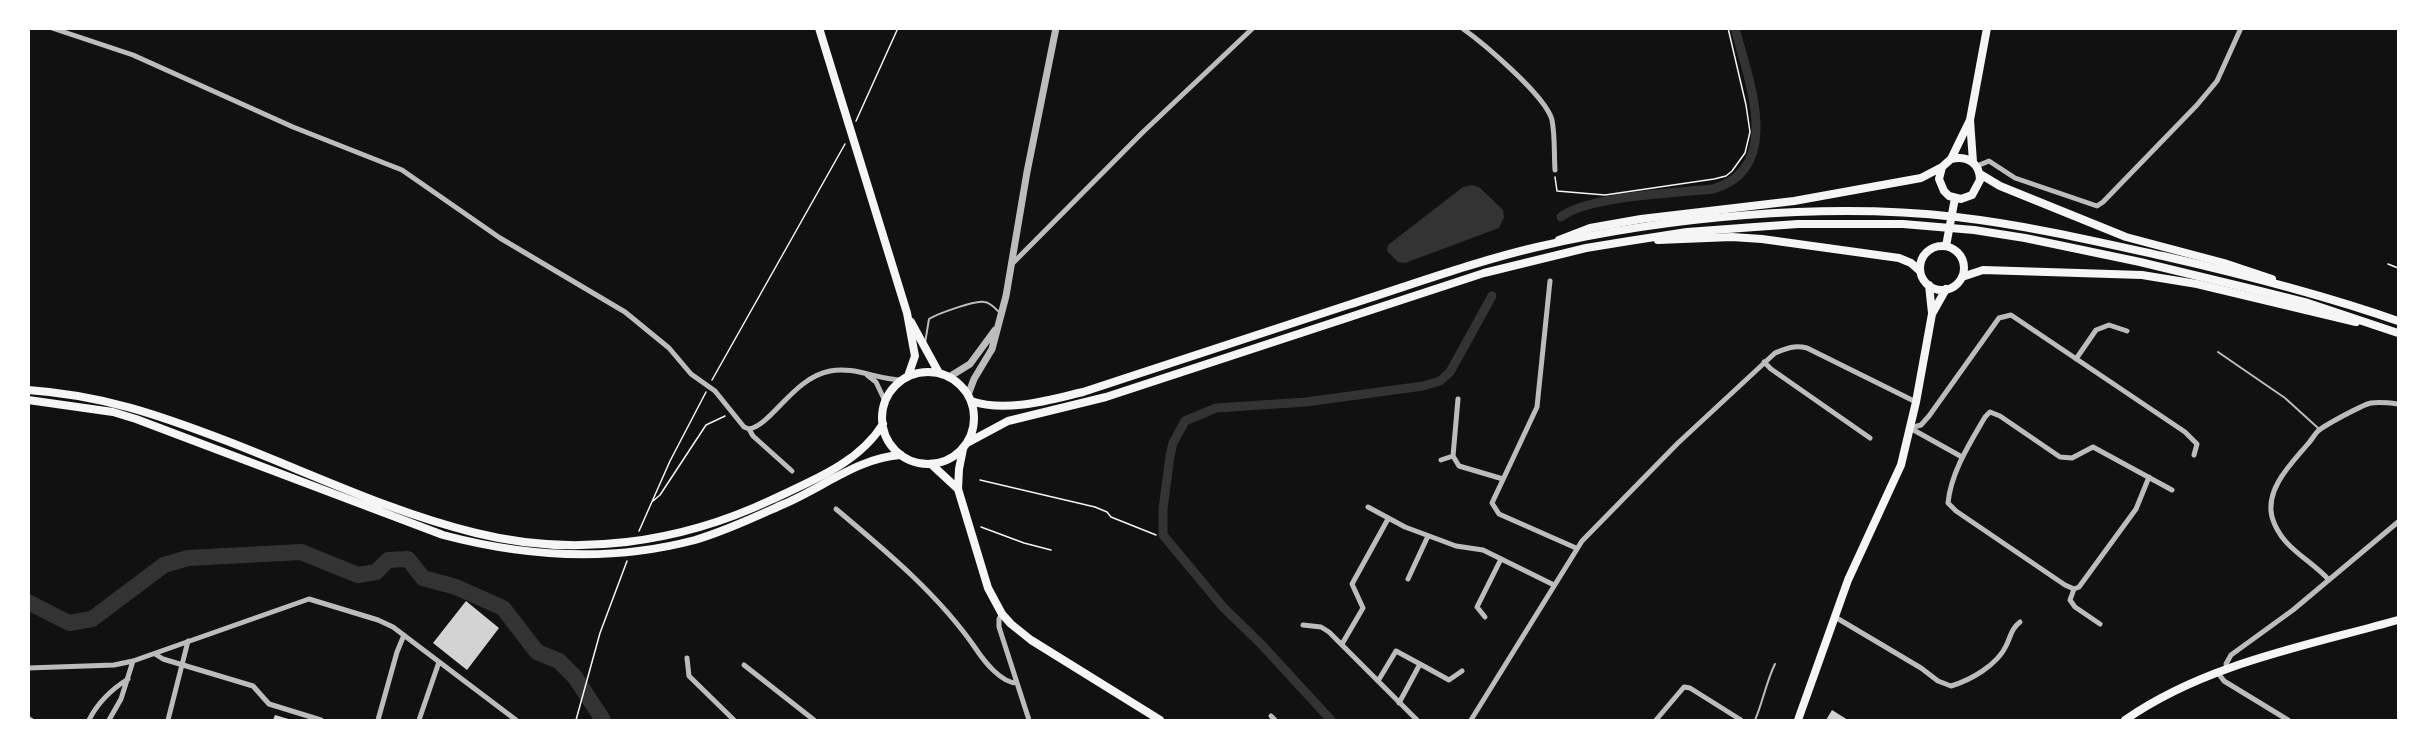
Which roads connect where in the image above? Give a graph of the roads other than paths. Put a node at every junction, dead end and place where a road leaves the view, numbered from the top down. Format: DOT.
graph roads {
  1 [pos="52,28"];
  2 [pos="819,28"];
  3 [pos="1056,28"];
  4 [pos="1253,28"];
  5 [pos="1462,28"];
  6 [pos="1987,28"];
  7 [pos="2241,28"];
  8 [pos="1970,120"];
  9 [pos="1951,159"];
  10 [pos="1975,164"];
  11 [pos="1942,167"];
  12 [pos="1555,170"];
  13 [pos="1980,174"];
  14 [pos="1954,202"];
  15 [pos="1629,241"];
  16 [pos="1947,243"];
  17 [pos="1541,246"];
  18 [pos="1011,265"];
  19 [pos="1920,271"];
  20 [pos="1962,276"];
  21 [pos="1550,281"];
  22 [pos="1929,285"];
  23 [pos="1946,289"];
  24 [pos="2318,294"];
  25 [pos="907,313"];
  26 [pos="1000,314"];
  27 [pos="1932,314"];
  28 [pos="2398,321"];
  29 [pos="2380,326"];
  30 [pos="996,328"];
  31 [pos="2127,331"];
  32 [pos="2398,333"];
  33 [pos="924,345"];
  34 [pos="2218,352"];
  35 [pos="2076,359"];
  36 [pos="1764,362"];
  37 [pos="939,373"];
  38 [pos="866,375"];
  39 [pos="949,377"];
  40 [pos="905,378"];
  41 [pos="28,390"];
  42 [pos="970,398"];
  43 [pos="1458,399"];
  44 [pos="28,400"];
  45 [pos="885,401"];
  46 [pos="1916,402"];
  47 [pos="2398,404"];
  48 [pos="883,424"];
  49 [pos="1910,428"];
  50 [pos="749,429"];
  51 [pos="2319,429"];
  52 [pos="1870,438"];
  53 [pos="965,446"];
  54 [pos="901,455"];
  55 [pos="2194,455"];
  56 [pos="1454,456"];
  57 [pos="1962,457"];
  58 [pos="1441,460"];
  59 [pos="931,464"];
  60 [pos="792,471"];
  61 [pos="2149,477"];
  62 [pos="1503,479"];
  63 [pos="958,489"];
  64 [pos="2172,490"];
  65 [pos="1368,507"];
  66 [pos="836,509"];
  67 [pos="1388,519"];
  68 [pos="2398,522"];
  69 [pos="1428,536"];
  70 [pos="1576,548"];
  71 [pos="1501,559"];
  72 [pos="1408,579"];
  73 [pos="2330,580"];
  74 [pos="1554,585"];
  75 [pos="2074,589"];
  76 [pos="1002,614"];
  77 [pos="1485,617"];
  78 [pos="1835,617"];
  79 [pos="2398,620"];
  80 [pos="2020,622"];
  81 [pos="2100,624"];
  82 [pos="1303,625"];
  83 [pos="404,635"];
  84 [pos="188,641"];
  85 [pos="1342,644"];
  86 [pos="155,654"];
  87 [pos="687,658"];
  88 [pos="133,661"];
  89 [pos="439,662"];
  90 [pos="182,664"];
  91 [pos="1420,664"];
  92 [pos="1775,664"];
  93 [pos="744,665"];
  94 [pos="28,668"];
  95 [pos="2227,669"];
  96 [pos="1462,671"];
  97 [pos="2218,673"];
  98 [pos="128,679"];
  99 [pos="1378,681"];
  100 [pos="1017,683"];
  101 [pos="1399,703"];
  102 [pos="2275,712"];
  103 [pos="1734,719"];
  104 [pos="88,720"];
  105 [pos="109,720"];
  106 [pos="168,720"];
  107 [pos="321,720"];
  108 [pos="378,720"];
  109 [pos="419,720"];
  110 [pos="516,720"];
  111 [pos="734,720"];
  112 [pos="814,720"];
  113 [pos="1029,720"];
  114 [pos="1161,720"];
  115 [pos="1417,720"];
  116 [pos="1471,720"];
  117 [pos="1656,720"];
  118 [pos="1741,720"];
  119 [pos="1755,720"];
  120 [pos="1798,720"];
  121 [pos="2125,720"];
  122 [pos="2270,720"];
  123 [pos="2288,720"];
  1 -- 50 [label="street"];
  2 -- 25 [label="main road"];
  3 -- 18 [label="street"];
  4 -- 18 [label="street"];
  5 -- 12 [label="street"];
  6 -- 8 [label="main road"];
  7 -- 10 [label="street"];
  8 -- 9 [label="main road"];
  8 -- 10 [label="main road"];
  9 -- 10 [label="main road"];
  9 -- 11 [label="main road"];
  10 -- 13 [label="main road"];
  11 -- 14 [label="main road"];
  11 -- 17 [label="main road"];
  13 -- 14 [label="main road"];
  13 -- 24 [label="main road"];
  14 -- 16 [label="main road"];
  15 -- 19 [label="main road"];
  15 -- 29 [label="main road"];
  15 -- 53 [label="main road"];
  16 -- 19 [label="main road"];
  16 -- 20 [label="main road"];
  17 -- 24 [label="main road"];
  17 -- 42 [label="main road"];
  18 -- 26 [label="street"];
  19 -- 22 [label="main road"];
  20 -- 23 [label="main road"];
  20 -- 29 [label="main road"];
  21 -- 62 [label="street"];
  22 -- 23 [label="main road"];
  22 -- 27 [label="main road"];
  23 -- 27 [label="main road"];
  24 -- 28 [label="main road"];
  25 -- 33 [label="main road"];
  25 -- 40 [label="main road"];
  26 -- 30 [label="street"];
  26 -- 33 [label="lane"];
  27 -- 46 [label="main road"];
  29 -- 32 [label="main road"];
  30 -- 39 [label="street"];
  30 -- 42 [label="street"];
  31 -- 35 [label="street"];
  33 -- 37 [label="main road"];
  34 -- 51 [label="lane"];
  35 -- 49 [label="street"];
  35 -- 55 [label="street"];
  36 -- 46 [label="street"];
  36 -- 52 [label="street"];
  36 -- 70 [label="street"];
  37 -- 39 [label="main road"];
  37 -- 40 [label="main road"];
  38 -- 40 [label="street"];
  38 -- 45 [label="street"];
  38 -- 50 [label="street"];
  39 -- 42 [label="main road"];
  40 -- 45 [label="main road"];
  41 -- 48 [label="main road"];
  42 -- 53 [label="main road"];
  43 -- 56 [label="street"];
  44 -- 54 [label="main road"];
  45 -- 48 [label="main road"];
  46 -- 49 [label="main road"];
  47 -- 51 [label="street"];
  48 -- 54 [label="main road"];
  49 -- 57 [label="street"];
  49 -- 78 [label="main road"];
  50 -- 60 [label="street"];
  51 -- 73 [label="street"];
  53 -- 59 [label="main road"];
  53 -- 63 [label="main road"];
  54 -- 59 [label="main road"];
  56 -- 58 [label="street"];
  56 -- 62 [label="street"];
  57 -- 61 [label="street"];
  57 -- 75 [label="street"];
  59 -- 63 [label="main road"];
  61 -- 64 [label="street"];
  61 -- 75 [label="street"];
  62 -- 70 [label="street"];
  63 -- 76 [label="main road"];
  65 -- 67 [label="street"];
  66 -- 100 [label="street"];
  67 -- 69 [label="street"];
  67 -- 85 [label="street"];
  68 -- 73 [label="street"];
  69 -- 71 [label="street"];
  69 -- 72 [label="street"];
  70 -- 74 [label="street"];
  71 -- 74 [label="street"];
  71 -- 77 [label="street"];
  73 -- 95 [label="street"];
  74 -- 116 [label="street"];
  75 -- 81 [label="street"];
  76 -- 100 [label="street"];
  76 -- 114 [label="main road"];
  78 -- 80 [label="street"];
  78 -- 120 [label="main road"];
  79 -- 95 [label="main road"];
  82 -- 85 [label="street"];
  83 -- 84 [label="street"];
  83 -- 89 [label="street"];
  83 -- 108 [label="street"];
  84 -- 86 [label="street"];
  84 -- 90 [label="street"];
  85 -- 99 [label="street"];
  86 -- 88 [label="street"];
  86 -- 90 [label="street"];
  87 -- 111 [label="street"];
  88 -- 94 [label="street"];
  88 -- 98 [label="street"];
  89 -- 109 [label="street"];
  89 -- 110 [label="street"];
  90 -- 106 [label="street"];
  90 -- 107 [label="street"];
  91 -- 96 [label="street"];
  91 -- 99 [label="street"];
  91 -- 101 [label="street"];
  92 -- 119 [label="lane"];
  93 -- 112 [label="street"];
  95 -- 97 [label="main road"];
  97 -- 102 [label="street"];
  97 -- 121 [label="main road"];
  98 -- 104 [label="street"];
  98 -- 105 [label="street"];
  99 -- 101 [label="street"];
  100 -- 113 [label="street"];
  101 -- 115 [label="street"];
  102 -- 122 [label="street"];
  102 -- 123 [label="street"];
  103 -- 117 [label="street"];
  103 -- 118 [label="street"];
}
